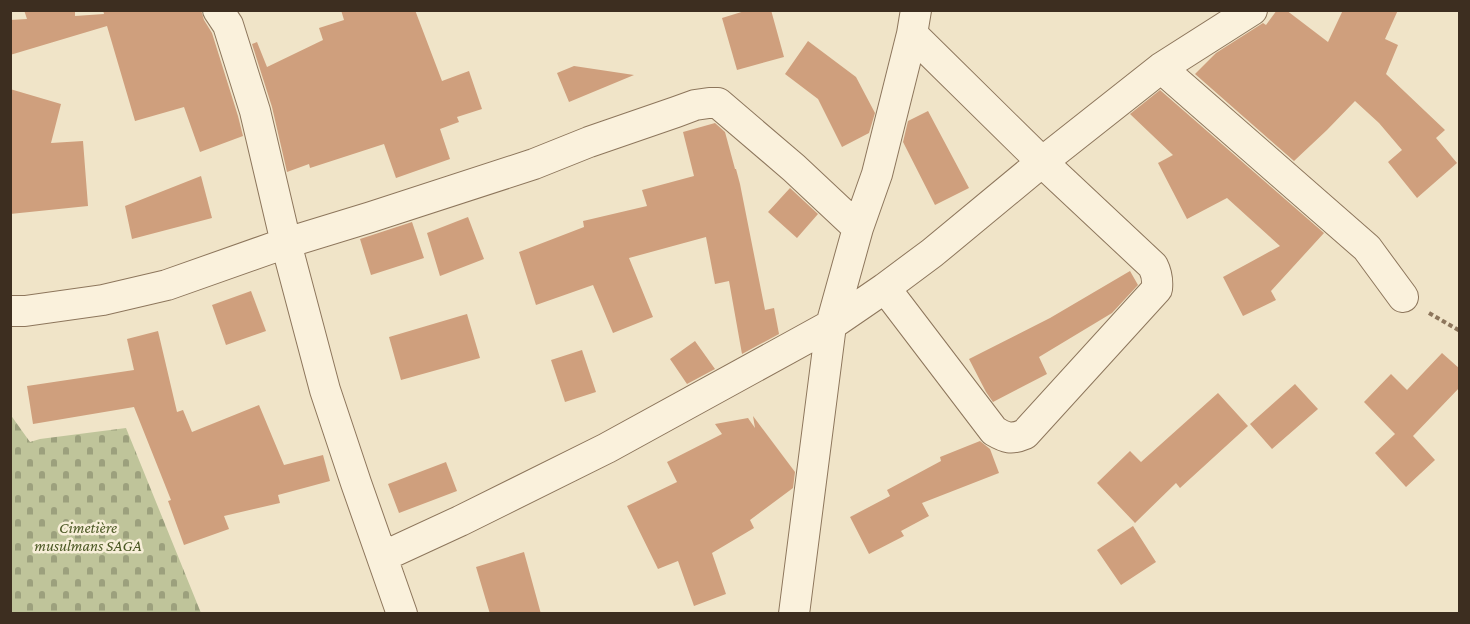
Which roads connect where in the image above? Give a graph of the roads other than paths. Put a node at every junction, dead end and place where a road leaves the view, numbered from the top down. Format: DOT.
graph roads {
  1 [pos="218,10"];
  2 [pos="1252,10"];
  3 [pos="912,18"];
  4 [pos="1161,68"];
  5 [pos="1042,162"];
  6 [pos="858,228"];
  7 [pos="286,243"];
  8 [pos="885,288"];
  9 [pos="1403,297"];
  10 [pos="10,311"];
  11 [pos="831,325"];
  12 [pos="382,557"];
  13 [pos="402,614"];
  14 [pos="794,614"];
  1 -- 7 [label="street"];
  2 -- 4 [label="street"];
  3 -- 5 [label="street"];
  3 -- 6 [label="street"];
  4 -- 5 [label="street"];
  4 -- 9 [label="street"];
  5 -- 8 [label="street"];
  5 -- 8 [label="street"];
  6 -- 7 [label="street"];
  6 -- 11 [label="street"];
  7 -- 10 [label="street"];
  7 -- 12 [label="street"];
  8 -- 11 [label="street"];
  11 -- 12 [label="street"];
  11 -- 14 [label="street"];
  12 -- 13 [label="street"];
}
